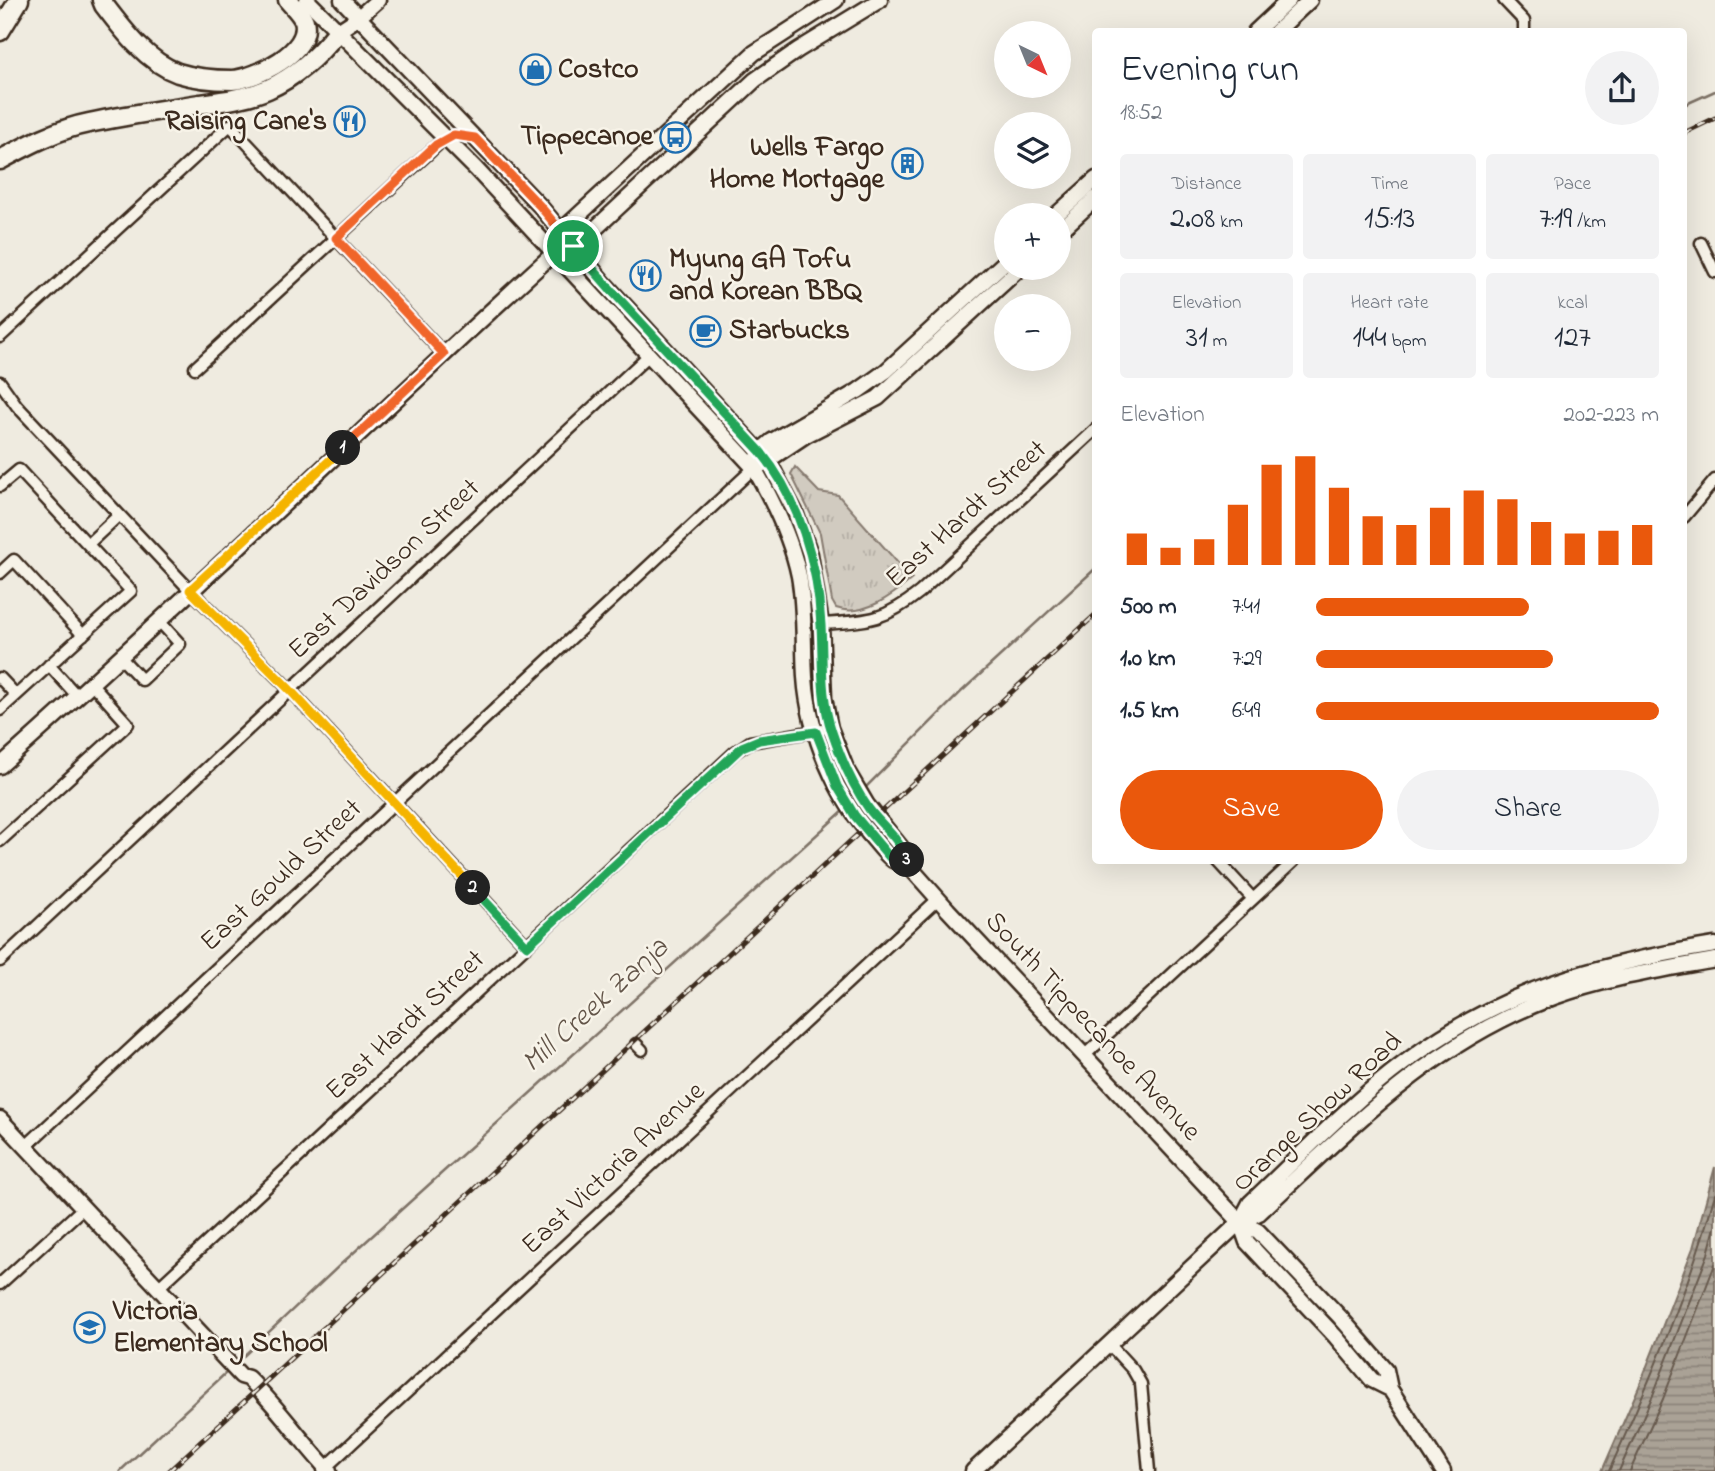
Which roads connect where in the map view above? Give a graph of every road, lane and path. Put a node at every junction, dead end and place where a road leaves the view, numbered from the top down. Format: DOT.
graph roads {
  1 [pos="19,0"];
  2 [pos="102,0"];
  3 [pos="288,0"];
  4 [pos="307,0"];
  5 [pos="377,0"];
  6 [pos="836,0"];
  7 [pos="880,0"];
  8 [pos="1289,0"];
  9 [pos="1310,0"];
  10 [pos="1504,0"];
  11 [pos="352,6"];
  12 [pos="1259,28"];
  13 [pos="1280,28"];
  14 [pos="1525,28"];
  15 [pos="0,30"];
  16 [pos="338,31"];
  17 [pos="444,138"];
  18 [pos="475,138"];
  19 [pos="0,159"];
  20 [pos="1092,183"];
  21 [pos="1092,202"];
  22 [pos="1069,203"];
  23 [pos="1071,221"];
  24 [pos="563,232"];
  25 [pos="336,238"];
  26 [pos="1701,243"];
  27 [pos="573,246"];
  28 [pos="554,254"];
  29 [pos="994,272"];
  30 [pos="1715,272"];
  31 [pos="1007,280"];
  32 [pos="0,337"];
  33 [pos="444,354"];
  34 [pos="648,356"];
  35 [pos="195,368"];
  36 [pos="0,382"];
  37 [pos="1092,433"];
  38 [pos="764,456"];
  39 [pos="754,468"];
  40 [pos="1715,480"];
  41 [pos="0,486"];
  42 [pos="1687,513"];
  43 [pos="119,515"];
  44 [pos="88,544"];
  45 [pos="0,573"];
  46 [pos="190,590"];
  47 [pos="160,622"];
  48 [pos="821,624"];
  49 [pos="804,626"];
  50 [pos="83,635"];
  51 [pos="121,658"];
  52 [pos="48,666"];
  53 [pos="0,678"];
  54 [pos="92,684"];
  55 [pos="290,690"];
  56 [pos="16,695"];
  57 [pos="78,696"];
  58 [pos="0,710"];
  59 [pos="823,730"];
  60 [pos="0,766"];
  61 [pos="393,803"];
  62 [pos="0,841"];
  63 [pos="1221,864"];
  64 [pos="1291,864"];
  65 [pos="908,865"];
  66 [pos="938,899"];
  67 [pos="1253,899"];
  68 [pos="1715,945"];
  69 [pos="527,946"];
  70 [pos="1715,960"];
  71 [pos="0,961"];
  72 [pos="1609,973"];
  73 [pos="1084,1056"];
  74 [pos="0,1119"];
  75 [pos="26,1146"];
  76 [pos="83,1208"];
  77 [pos="1240,1222"];
  78 [pos="0,1284"];
  79 [pos="158,1288"];
  80 [pos="1109,1344"];
  81 [pos="325,1470"];
  82 [pos="973,1471"];
  83 [pos="1149,1471"];
  84 [pos="1443,1471"];
  1 -- 15 [label="highway"];
  2 -- 3 [label="highway"];
  4 -- 16 [label="main road, South Tippecanoe Avenue"];
  5 -- 11 [label="main road"];
  6 -- 24 [label="main road"];
  7 -- 27 [label="main road"];
  8 -- 12 [label="main road"];
  9 -- 13 [label="main road"];
  10 -- 14 [label="street"];
  11 -- 16 [label="main road"];
  11 -- 18 [label="main road, South Tippecanoe Avenue"];
  16 -- 17 [label="main road, South Tippecanoe Avenue"];
  16 -- 19 [label="highway"];
  17 -- 18 [label="main road"];
  17 -- 25 [label="street"];
  17 -- 28 [label="main road, South Tippecanoe Avenue"];
  18 -- 24 [label="main road, South Tippecanoe Avenue"];
  20 -- 22 [label="main road"];
  21 -- 23 [label="main road"];
  24 -- 27 [label="main road, South Tippecanoe Avenue"];
  24 -- 28 [label="main road"];
  25 -- 32 [label="street"];
  25 -- 33 [label="street"];
  25 -- 35 [label="street"];
  26 -- 30 [label="street"];
  27 -- 28 [label="main road"];
  27 -- 38 [label="main road, South Tippecanoe Avenue"];
  28 -- 33 [label="main road"];
  28 -- 34 [label="main road, South Tippecanoe Avenue"];
  29 -- 38 [label="main road"];
  31 -- 38 [label="main road"];
  33 -- 46 [label="main road"];
  34 -- 39 [label="main road, South Tippecanoe Avenue"];
  34 -- 55 [label="street, East Davidson Street"];
  36 -- 43 [label="street"];
  37 -- 48 [label="street, East Hardt Street"];
  38 -- 39 [label="main road"];
  38 -- 48 [label="main road, South Tippecanoe Avenue"];
  39 -- 49 [label="main road, South Tippecanoe Avenue"];
  39 -- 61 [label="street, East Gould Street"];
  40 -- 42 [label="street"];
  41 -- 44 [label="street"];
  43 -- 44 [label="street"];
  43 -- 46 [label="street"];
  44 -- 50 [label="street"];
  45 -- 50 [label="street"];
  46 -- 47 [label="main road"];
  46 -- 55 [label="street"];
  47 -- 51 [label="main road"];
  47 -- 51 [label="street"];
  48 -- 49 [label="main road"];
  48 -- 59 [label="main road, South Tippecanoe Avenue"];
  49 -- 59 [label="main road, South Tippecanoe Avenue"];
  50 -- 52 [label="street"];
  51 -- 54 [label="main road"];
  52 -- 56 [label="street"];
  52 -- 57 [label="street"];
  53 -- 56 [label="street"];
  54 -- 57 [label="main road"];
  54 -- 62 [label="street"];
  55 -- 61 [label="street"];
  55 -- 71 [label="street, East Davidson Street"];
  56 -- 58 [label="street"];
  57 -- 60 [label="main road"];
  59 -- 65 [label="main road, South Tippecanoe Avenue"];
  59 -- 65 [label="main road, South Tippecanoe Avenue"];
  59 -- 69 [label="street, East Hardt Street"];
  61 -- 69 [label="street"];
  61 -- 75 [label="street, East Gould Street"];
  63 -- 67 [label="street"];
  64 -- 67 [label="street"];
  65 -- 66 [label="main road, South Tippecanoe Avenue"];
  66 -- 73 [label="main road, South Tippecanoe Avenue"];
  66 -- 81 [label="street, East Victoria Avenue"];
  67 -- 73 [label="street"];
  68 -- 72 [label="main road, Orange Show Road"];
  69 -- 79 [label="street, East Hardt Street"];
  70 -- 72 [label="main road, Orange Show Road"];
  72 -- 77 [label="main road, Orange Show Road"];
  73 -- 77 [label="main road, South Tippecanoe Avenue"];
  74 -- 75 [label="main road"];
  75 -- 76 [label="main road"];
  76 -- 78 [label="street"];
  76 -- 79 [label="main road"];
  77 -- 80 [label="main road, Orange Show Road"];
  77 -- 84 [label="main road, South Tippecanoe Avenue"];
  79 -- 81 [label="main road"];
  80 -- 82 [label="main road, Orange Show Road"];
  80 -- 83 [label="street"];
}
